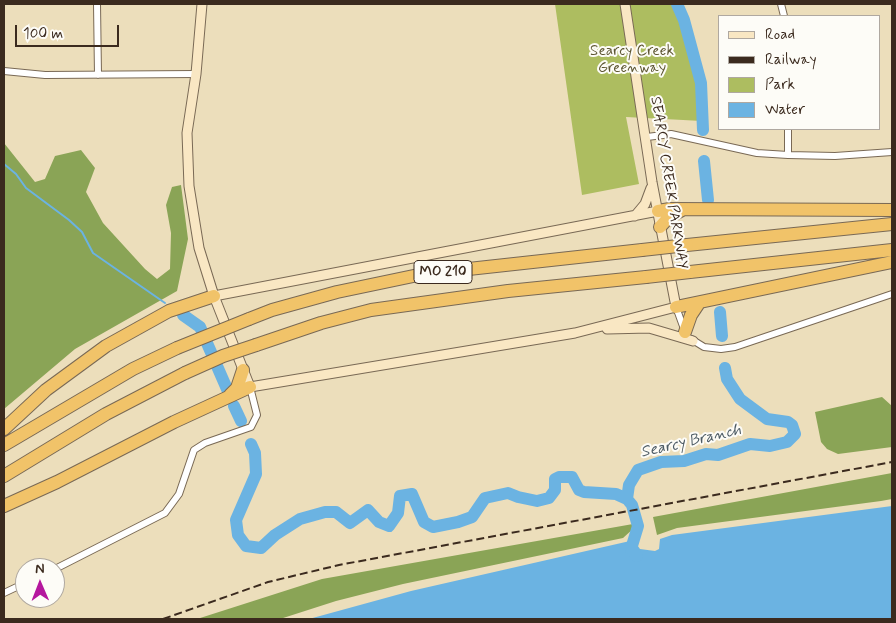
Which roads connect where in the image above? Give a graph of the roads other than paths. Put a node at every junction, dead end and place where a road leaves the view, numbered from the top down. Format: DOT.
graph roads {
  1 [pos="97,4"];
  2 [pos="202,4"];
  3 [pos="624,4"];
  4 [pos="4,71"];
  5 [pos="196,74"];
  6 [pos="98,75"];
  7 [pos="788,130"];
  8 [pos="646,137"];
  9 [pos="892,152"];
  10 [pos="788,155"];
  11 [pos="652,182"];
  12 [pos="682,210"];
  13 [pos="892,210"];
  14 [pos="658,211"];
  15 [pos="635,216"];
  16 [pos="892,224"];
  17 [pos="660,227"];
  18 [pos="892,250"];
  19 [pos="892,262"];
  20 [pos="892,294"];
  21 [pos="214,296"];
  22 [pos="700,303"];
  23 [pos="676,307"];
  24 [pos="594,330"];
  25 [pos="689,336"];
  26 [pos="244,370"];
  27 [pos="250,387"];
  28 [pos="228,397"];
  29 [pos="4,429"];
  30 [pos="4,445"];
  31 [pos="4,476"];
  32 [pos="4,506"];
  33 [pos="65,564"];
  1 -- 6 [label="street"];
  2 -- 5 [label="main road"];
  3 -- 8 [label="main road, SEARCY CREEK PARKWAY"];
  4 -- 6 [label="street"];
  5 -- 6 [label="street"];
  5 -- 21 [label="main road"];
  7 -- 10 [label="street"];
  8 -- 10 [label="street"];
  8 -- 11 [label="main road, SEARCY CREEK PARKWAY"];
  9 -- 10 [label="street"];
  11 -- 14 [label="main road, SEARCY CREEK PARKWAY"];
  11 -- 15 [label="main road"];
  12 -- 13 [label="highway"];
  12 -- 14 [label="highway"];
  12 -- 17 [label="highway"];
  14 -- 15 [label="main road"];
  14 -- 17 [label="main road, SEARCY CREEK PARKWAY"];
  15 -- 21 [label="main road"];
  16 -- 30 [label="highway, MO 210, bridge"];
  17 -- 23 [label="main road, SEARCY CREEK PARKWAY"];
  18 -- 31 [label="highway, MO 210, bridge"];
  19 -- 22 [label="highway"];
  20 -- 25 [label="street"];
  21 -- 26 [label="main road"];
  21 -- 29 [label="highway"];
  22 -- 23 [label="highway"];
  22 -- 25 [label="highway"];
  23 -- 24 [label="main road"];
  23 -- 25 [label="street"];
  24 -- 25 [label="main road"];
  24 -- 27 [label="main road"];
  26 -- 27 [label="main road"];
  26 -- 28 [label="highway"];
  27 -- 28 [label="highway"];
  27 -- 33 [label="street"];
  28 -- 32 [label="highway"];
}
